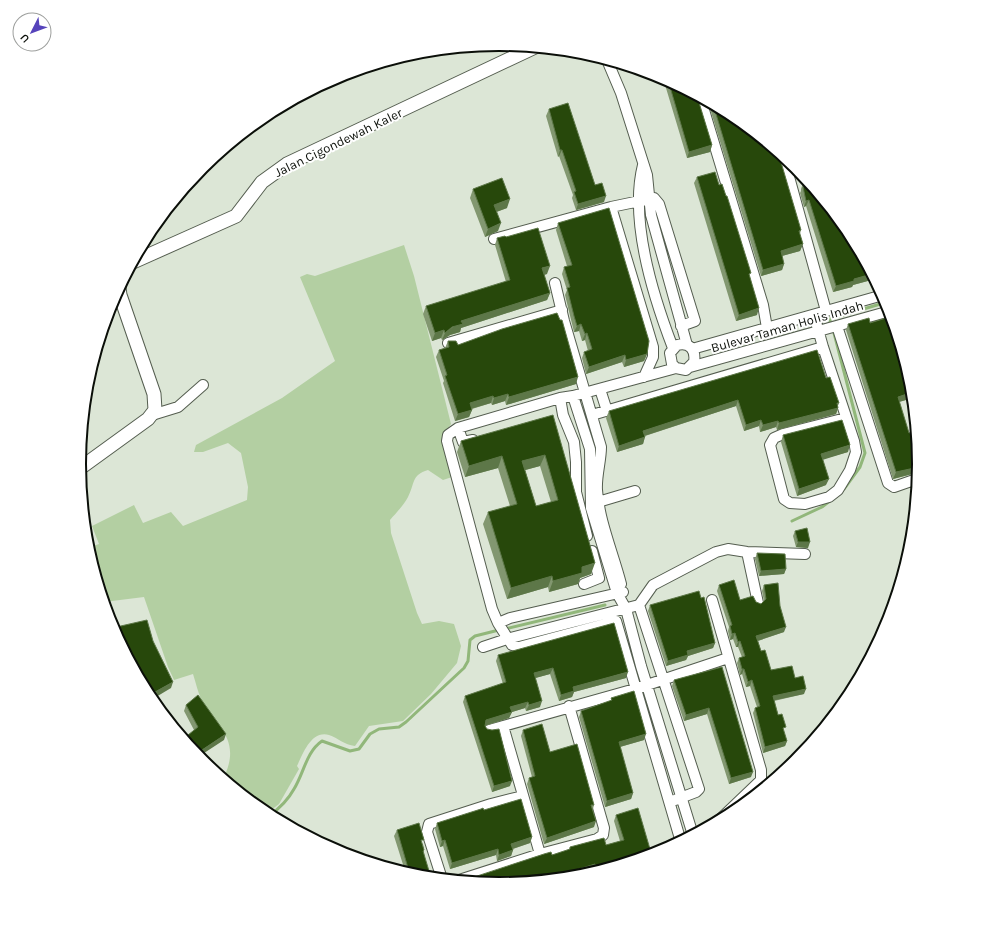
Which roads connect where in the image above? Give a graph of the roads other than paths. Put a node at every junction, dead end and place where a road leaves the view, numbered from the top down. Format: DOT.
graph roads {
  1 [pos="526,52"];
  2 [pos="610,66"];
  3 [pos="702,104"];
  4 [pos="643,165"];
  5 [pos="787,168"];
  6 [pos="648,198"];
  7 [pos="638,201"];
  8 [pos="611,207"];
  9 [pos="494,239"];
  10 [pos="141,259"];
  11 [pos="555,283"];
  12 [pos="877,297"];
  13 [pos="121,298"];
  14 [pos="562,310"];
  15 [pos="826,311"];
  16 [pos="884,313"];
  17 [pos="816,323"];
  18 [pos="681,326"];
  19 [pos="837,326"];
  20 [pos="767,328"];
  21 [pos="667,332"];
  22 [pos="650,338"];
  23 [pos="448,343"];
  24 [pos="690,347"];
  25 [pos="823,347"];
  26 [pos="673,348"];
  27 [pos="684,368"];
  28 [pos="644,377"];
  29 [pos="203,385"];
  30 [pos="690,386"];
  31 [pos="600,389"];
  32 [pos="586,392"];
  33 [pos="573,396"];
  34 [pos="560,398"];
  35 [pos="606,411"];
  36 [pos="152,415"];
  37 [pos="592,415"];
  38 [pos="846,418"];
  39 [pos="458,428"];
  40 [pos="481,438"];
  41 [pos="86,464"];
  42 [pos="912,481"];
  43 [pos="635,491"];
  44 [pos="598,502"];
  45 [pos="747,552"];
  46 [pos="805,554"];
  47 [pos="584,584"];
  48 [pos="622,599"];
  49 [pos="712,600"];
  50 [pos="758,603"];
  51 [pos="639,605"];
  52 [pos="615,617"];
  53 [pos="502,630"];
  54 [pos="483,647"];
  55 [pos="728,658"];
  56 [pos="662,680"];
  57 [pos="647,685"];
  58 [pos="635,689"];
  59 [pos="569,706"];
  60 [pos="503,726"];
  61 [pos="489,730"];
  62 [pos="523,796"];
  63 [pos="682,797"];
  64 [pos="669,802"];
  65 [pos="738,802"];
  66 [pos="692,830"];
  67 [pos="679,836"];
  68 [pos="540,854"];
  69 [pos="440,873"];
  70 [pos="469,877"];
  1 -- 10 [label="main road, Jalan Cigondewah Kaler"];
  2 -- 4 [label="street"];
  3 -- 20 [label="street"];
  4 -- 6 [label="street"];
  4 -- 7 [label="street"];
  5 -- 15 [label="street"];
  6 -- 7 [label="street"];
  6 -- 18 [label="street"];
  6 -- 18 [label="street"];
  7 -- 8 [label="street"];
  7 -- 21 [label="street"];
  8 -- 9 [label="street"];
  8 -- 22 [label="street"];
  11 -- 14 [label="street"];
  12 -- 15 [label="street, Bulevar Taman Holis Indah"];
  13 -- 36 [label="main road"];
  14 -- 23 [label="street"];
  14 -- 32 [label="street"];
  15 -- 17 [label="street, Bulevar Taman Holis Indah"];
  16 -- 19 [label="street, Bulevar Taman Holis Indah"];
  17 -- 19 [label="street, Bulevar Taman Holis Indah"];
  17 -- 20 [label="street, Bulevar Taman Holis Indah"];
  17 -- 25 [label="street"];
  17 -- 27 [label="street, Bulevar Taman Holis Indah"];
  18 -- 24 [label="street"];
  19 -- 42 [label="street"];
  20 -- 24 [label="street, Bulevar Taman Holis Indah"];
  21 -- 22 [label="street"];
  21 -- 26 [label="street"];
  22 -- 28 [label="street"];
  24 -- 26 [label="street"];
  24 -- 27 [label="street"];
  25 -- 30 [label="street"];
  25 -- 38 [label="street"];
  26 -- 27 [label="street"];
  27 -- 28 [label="street, Bulevar Taman Holis Indah"];
  27 -- 30 [label="street"];
  28 -- 31 [label="street, Bulevar Taman Holis Indah"];
  29 -- 36 [label="street"];
  30 -- 35 [label="street"];
  31 -- 32 [label="street, Bulevar Taman Holis Indah"];
  31 -- 35 [label="street"];
  32 -- 33 [label="street, Bulevar Taman Holis Indah"];
  32 -- 37 [label="street"];
  33 -- 34 [label="street, Bulevar Taman Holis Indah"];
  33 -- 48 [label="street"];
  34 -- 39 [label="street, Bulevar Taman Holis Indah"];
  34 -- 47 [label="street"];
  35 -- 37 [label="street"];
  36 -- 41 [label="main road"];
  37 -- 44 [label="street"];
  38 -- 38 [label="street"];
  39 -- 40 [label="street"];
  39 -- 53 [label="street"];
  43 -- 44 [label="street"];
  44 -- 48 [label="street"];
  45 -- 46 [label="street"];
  45 -- 50 [label="street"];
  45 -- 51 [label="street"];
  48 -- 51 [label="street"];
  48 -- 52 [label="street"];
  48 -- 53 [label="street"];
  48 -- 57 [label="street"];
  49 -- 55 [label="street"];
  51 -- 56 [label="street"];
  52 -- 53 [label="street"];
  52 -- 58 [label="street"];
  53 -- 54 [label="street"];
  55 -- 56 [label="street"];
  55 -- 65 [label="street"];
  56 -- 57 [label="street"];
  56 -- 63 [label="street"];
  57 -- 58 [label="street"];
  57 -- 63 [label="street"];
  58 -- 59 [label="street"];
  58 -- 64 [label="street"];
  59 -- 60 [label="street"];
  59 -- 68 [label="street"];
  60 -- 61 [label="street"];
  60 -- 62 [label="street"];
  62 -- 68 [label="street"];
  62 -- 69 [label="street"];
  63 -- 64 [label="street"];
  63 -- 66 [label="street"];
  64 -- 67 [label="street"];
  68 -- 70 [label="street"];
}
